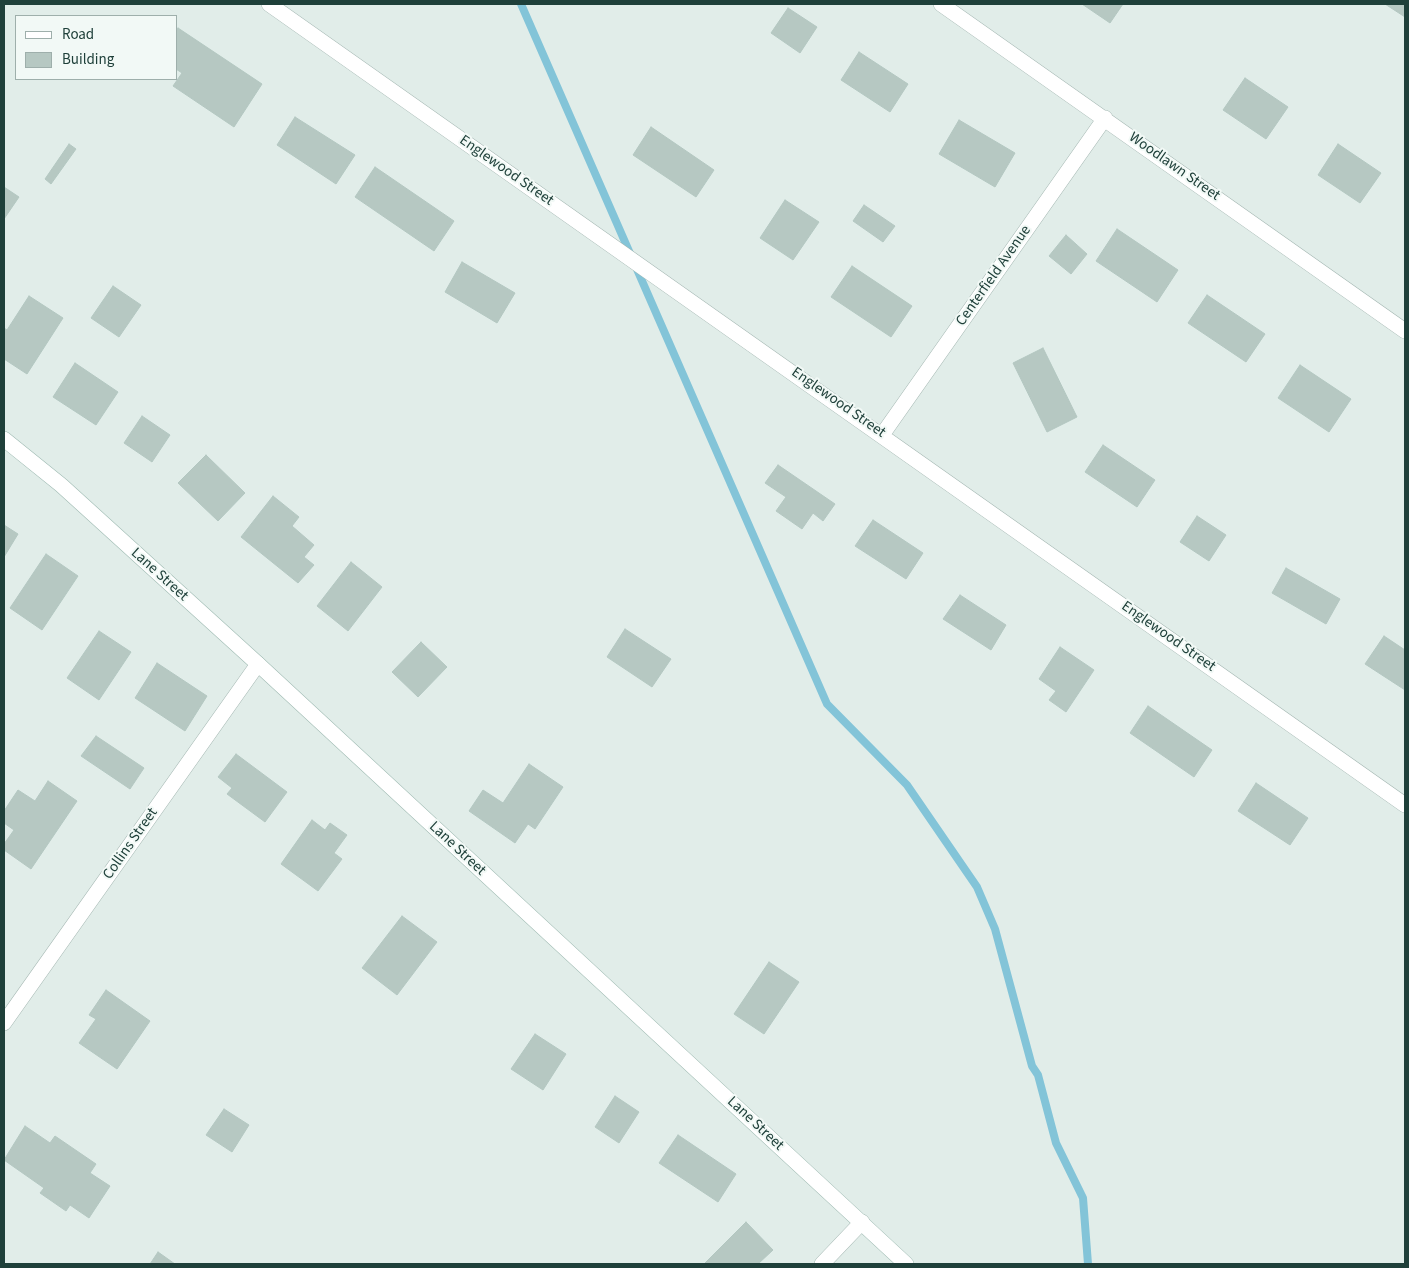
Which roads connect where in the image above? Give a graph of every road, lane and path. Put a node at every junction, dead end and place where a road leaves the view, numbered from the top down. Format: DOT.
graph roads {
  1 [pos="269,4"];
  2 [pos="941,4"];
  3 [pos="1105,118"];
  4 [pos="1405,331"];
  5 [pos="882,435"];
  6 [pos="4,439"];
  7 [pos="258,664"];
  8 [pos="1405,805"];
  9 [pos="4,1024"];
  10 [pos="862,1222"];
  11 [pos="822,1264"];
  12 [pos="906,1264"];
  1 -- 5 [label="street, Englewood Street"];
  2 -- 3 [label="street, Woodlawn Street"];
  3 -- 4 [label="street, Woodlawn Street"];
  3 -- 5 [label="street, Centerfield Avenue"];
  5 -- 8 [label="street, Englewood Street"];
  6 -- 7 [label="street, Lane Street"];
  7 -- 9 [label="street, Collins Street"];
  7 -- 10 [label="street, Lane Street"];
  10 -- 11 [label="street"];
  10 -- 12 [label="street, Lane Street"];
}
